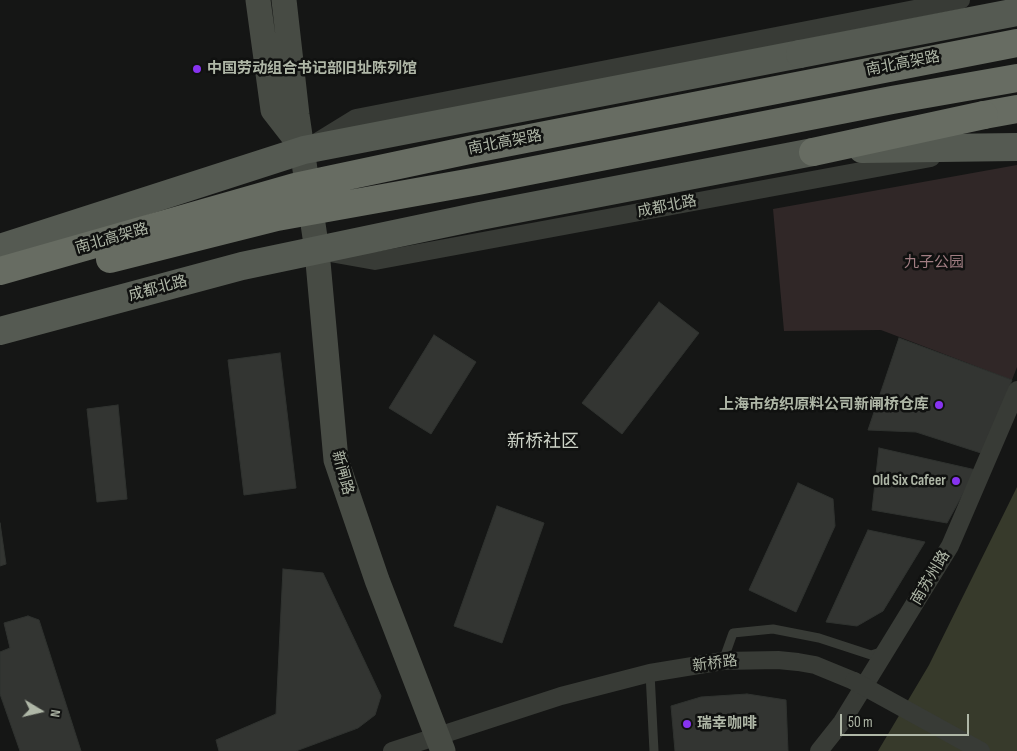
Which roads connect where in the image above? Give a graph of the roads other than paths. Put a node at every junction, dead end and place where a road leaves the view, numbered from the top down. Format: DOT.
graph roads {
  1 [pos="258,0"];
  2 [pos="284,0"];
  3 [pos="961,0"];
  4 [pos="1017,12"];
  5 [pos="1017,38"];
  6 [pos="1017,43"];
  7 [pos="969,51"];
  8 [pos="1017,78"];
  9 [pos="1017,82"];
  10 [pos="974,86"];
  11 [pos="1017,109"];
  12 [pos="1017,145"];
  13 [pos="304,150"];
  14 [pos="813,152"];
  15 [pos="0,248"];
  16 [pos="317,251"];
  17 [pos="0,271"];
  18 [pos="0,289"];
  19 [pos="0,331"];
  20 [pos="1017,390"];
  21 [pos="886,650"];
  22 [pos="723,661"];
  23 [pos="650,673"];
  24 [pos="441,744"];
  25 [pos="392,751"];
  26 [pos="654,751"];
  27 [pos="819,751"];
  28 [pos="981,751"];
  1 -- 13 [label="main road"];
  2 -- 13 [label="main road, 新闸路"];
  3 -- 13 [label="street"];
  4 -- 13 [label="main road, bridge"];
  5 -- 7 [label="highway, bridge"];
  6 -- 7 [label="highway, 南北高架路, bridge"];
  7 -- 17 [label="highway, 南北高架路, bridge"];
  8 -- 10 [label="highway, 南北高架路, bridge"];
  9 -- 10 [label="highway, bridge"];
  10 -- 18 [label="highway, 南北高架路, bridge"];
  11 -- 14 [label="highway, bridge"];
  12 -- 14 [label="main road, 成都北路, bridge"];
  12 -- 16 [label="street, 成都北路"];
  13 -- 15 [label="main road"];
  13 -- 16 [label="main road, 新闸路"];
  14 -- 16 [label="main road, 成都北路"];
  16 -- 19 [label="main road, 成都北路"];
  16 -- 24 [label="main road, 新闸路"];
  20 -- 21 [label="street, 南苏州路"];
  21 -- 22 [label="lane"];
  21 -- 27 [label="street, 南苏州路"];
  22 -- 23 [label="street, 新桥路"];
  22 -- 28 [label="street, 新桥路, bridge"];
  23 -- 24 [label="street, 新桥路"];
  23 -- 26 [label="lane"];
  24 -- 25 [label="street, 新桥路"];
}
